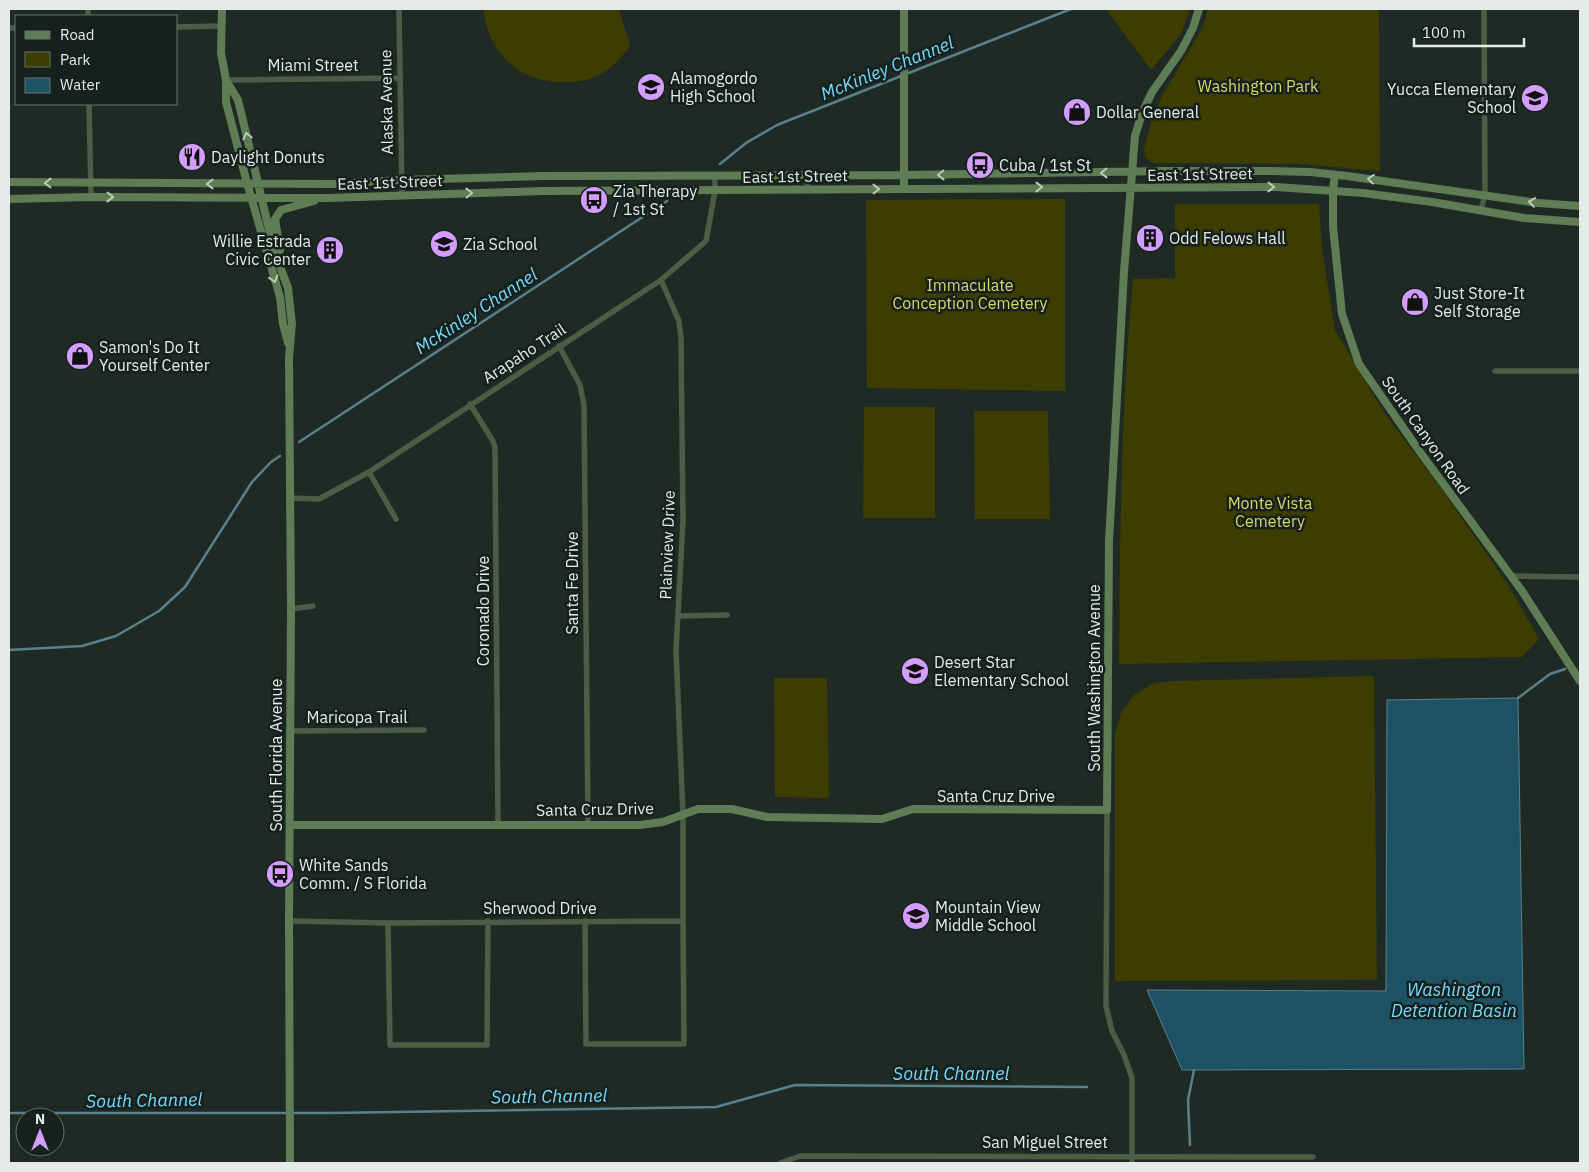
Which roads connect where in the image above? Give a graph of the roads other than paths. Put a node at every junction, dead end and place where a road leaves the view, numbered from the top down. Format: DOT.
graph roads {
  1 [pos="222,9"];
  2 [pos="399,9"];
  3 [pos="904,9"];
  4 [pos="1199,9"];
  5 [pos="1484,9"];
  6 [pos="222,26"];
  7 [pos="178,27"];
  8 [pos="400,78"];
  9 [pos="226,80"];
  10 [pos="89,105"];
  11 [pos="1132,172"];
  12 [pos="715,175"];
  13 [pos="808,175"];
  14 [pos="904,175"];
  15 [pos="1335,175"];
  16 [pos="401,180"];
  17 [pos="9,182"];
  18 [pos="90,183"];
  19 [pos="247,184"];
  20 [pos="259,184"];
  21 [pos="1131,188"];
  22 [pos="904,189"];
  23 [pos="806,190"];
  24 [pos="1333,190"];
  25 [pos="715,191"];
  26 [pos="402,194"];
  27 [pos="1485,195"];
  28 [pos="91,196"];
  29 [pos="9,198"];
  30 [pos="263,198"];
  31 [pos="328,198"];
  32 [pos="251,199"];
  33 [pos="1580,206"];
  34 [pos="1481,210"];
  35 [pos="1580,222"];
  36 [pos="661,280"];
  37 [pos="288,288"];
  38 [pos="559,346"];
  39 [pos="289,347"];
  40 [pos="1495,371"];
  41 [pos="1580,371"];
  42 [pos="470,404"];
  43 [pos="369,472"];
  44 [pos="290,498"];
  45 [pos="396,518"];
  46 [pos="1510,576"];
  47 [pos="1580,577"];
  48 [pos="313,606"];
  49 [pos="291,609"];
  50 [pos="678,616"];
  51 [pos="728,616"];
  52 [pos="1580,681"];
  53 [pos="424,730"];
  54 [pos="290,731"];
  55 [pos="1107,810"];
  56 [pos="683,814"];
  57 [pos="498,825"];
  58 [pos="588,825"];
  59 [pos="290,826"];
  60 [pos="289,921"];
  61 [pos="585,921"];
  62 [pos="683,921"];
  63 [pos="488,922"];
  64 [pos="388,923"];
  65 [pos="1132,1156"];
  66 [pos="1313,1157"];
  67 [pos="1244,1160"];
  68 [pos="290,1163"];
  69 [pos="782,1163"];
  70 [pos="1132,1163"];
  1 -- 6 [label="main road"];
  2 -- 8 [label="street, Alaska Avenue"];
  3 -- 14 [label="main road"];
  4 -- 11 [label="main road, South Washington Avenue"];
  5 -- 27 [label="street"];
  6 -- 7 [label="street"];
  6 -- 9 [label="main road"];
  8 -- 9 [label="street, Miami Street"];
  8 -- 16 [label="street, Alaska Avenue"];
  9 -- 19 [label="main road, South Florida Avenue"];
  20 -- 9 [label="main road, South Florida Avenue, one-way"];
  10 -- 18 [label="street"];
  11 -- 14 [label="main road, East 1st Street, one-way"];
  11 -- 15 [label="main road, East 1st Street"];
  11 -- 21 [label="main road, South Washington Avenue"];
  12 -- 13 [label="main road, East 1st Street"];
  12 -- 16 [label="main road, East 1st Street"];
  12 -- 25 [label="street, Arapaho Trail"];
  13 -- 14 [label="main road, East 1st Street"];
  13 -- 23 [label="street"];
  14 -- 22 [label="main road"];
  15 -- 24 [label="main road, South Canyon Road"];
  27 -- 15 [label="main road, East 1st Street, one-way"];
  16 -- 20 [label="main road, East 1st Street"];
  16 -- 26 [label="street, Alaska Avenue"];
  18 -- 17 [label="main road, East 1st Street, one-way"];
  19 -- 18 [label="main road, East 1st Street, one-way"];
  18 -- 28 [label="street"];
  19 -- 20 [label="main road, East 1st Street"];
  19 -- 32 [label="main road, South Florida Avenue"];
  20 -- 30 [label="main road, South Florida Avenue"];
  22 -- 21 [label="main road, East 1st Street, one-way"];
  21 -- 24 [label="main road, East 1st Street, one-way"];
  21 -- 55 [label="main road, South Washington Avenue"];
  23 -- 22 [label="main road, East 1st Street, one-way"];
  23 -- 25 [label="main road, East 1st Street"];
  24 -- 34 [label="main road, East 1st Street"];
  24 -- 46 [label="main road, South Canyon Road"];
  26 -- 25 [label="main road, East 1st Street, one-way"];
  25 -- 36 [label="street, Arapaho Trail"];
  26 -- 31 [label="main road, East 1st Street"];
  33 -- 27 [label="main road, East 1st Street, one-way"];
  27 -- 34 [label="street"];
  28 -- 29 [label="main road, East 1st Street"];
  28 -- 32 [label="main road, East 1st Street, one-way"];
  30 -- 31 [label="main road, East 1st Street"];
  30 -- 32 [label="main road, East 1st Street"];
  30 -- 37 [label="main road, South Florida Avenue"];
  31 -- 37 [label="main road"];
  32 -- 39 [label="main road, South Florida Avenue, one-way"];
  34 -- 35 [label="main road, East 1st Street"];
  36 -- 38 [label="street, Arapaho Trail"];
  36 -- 50 [label="street, Plainview Drive"];
  37 -- 39 [label="main road, South Florida Avenue"];
  38 -- 42 [label="street, Arapaho Trail"];
  38 -- 58 [label="street, Santa Fe Drive"];
  39 -- 44 [label="main road, South Florida Avenue"];
  40 -- 41 [label="street"];
  42 -- 43 [label="street, Arapaho Trail"];
  42 -- 57 [label="street, Coronado Drive"];
  43 -- 44 [label="street, Arapaho Trail"];
  43 -- 45 [label="street"];
  44 -- 49 [label="main road, South Florida Avenue"];
  46 -- 47 [label="street"];
  46 -- 52 [label="main road, South Canyon Road"];
  48 -- 49 [label="street"];
  49 -- 54 [label="main road, South Florida Avenue"];
  50 -- 51 [label="street"];
  50 -- 56 [label="street, Plainview Drive"];
  53 -- 54 [label="street, Maricopa Trail"];
  54 -- 59 [label="main road, South Florida Avenue"];
  55 -- 56 [label="main road, Santa Cruz Drive"];
  55 -- 65 [label="street, South Washington Avenue"];
  56 -- 58 [label="main road, Santa Cruz Drive"];
  56 -- 62 [label="street"];
  57 -- 58 [label="main road, Santa Cruz Drive"];
  57 -- 59 [label="main road, Santa Cruz Drive"];
  59 -- 60 [label="main road, South Florida Avenue"];
  60 -- 64 [label="street, Sherwood Drive"];
  60 -- 68 [label="main road, South Florida Avenue"];
  61 -- 62 [label="street, Sherwood Drive"];
  61 -- 62 [label="street"];
  61 -- 63 [label="street, Sherwood Drive"];
  63 -- 64 [label="street, Sherwood Drive"];
  63 -- 64 [label="street"];
  65 -- 67 [label="street, San Miguel Street"];
  65 -- 69 [label="street, San Miguel Street"];
  65 -- 70 [label="street, South Washington Avenue"];
  66 -- 67 [label="street, San Miguel Street"];
}
